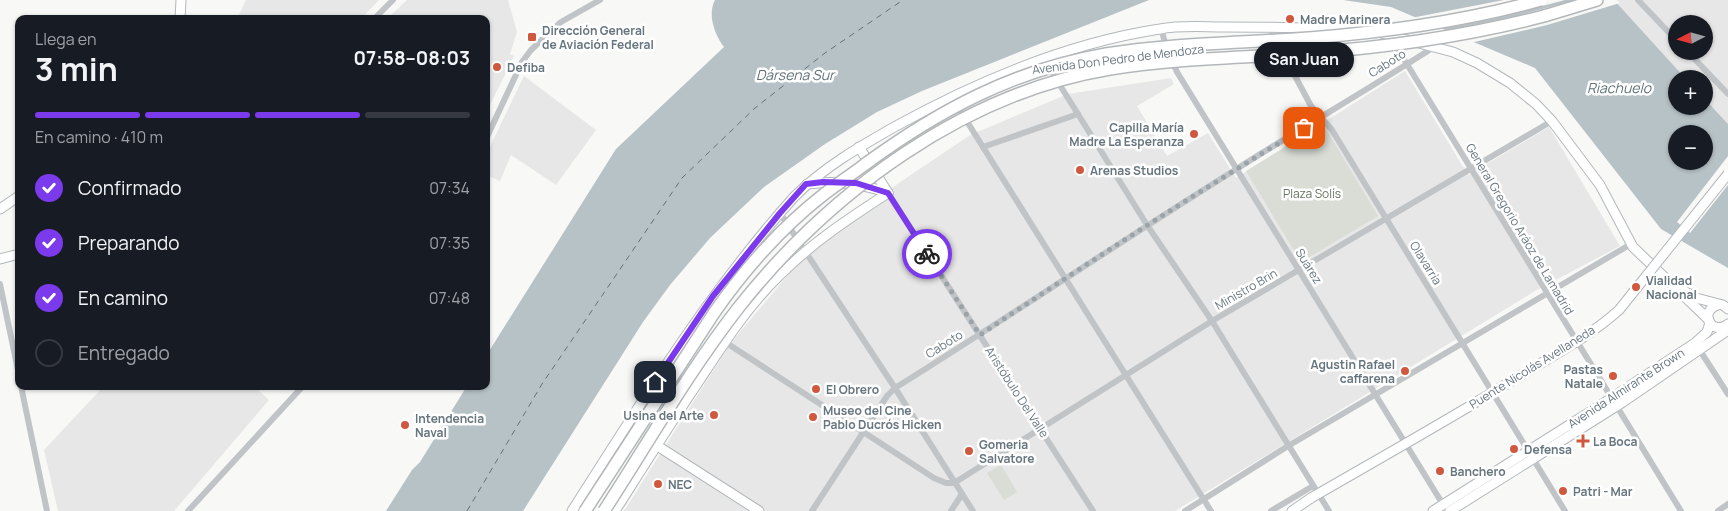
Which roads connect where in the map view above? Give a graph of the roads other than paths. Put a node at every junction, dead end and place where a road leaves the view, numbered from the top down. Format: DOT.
graph roads {
  1 [pos="181,0"];
  2 [pos="393,0"];
  3 [pos="600,0"];
  4 [pos="1541,0"];
  5 [pos="1597,0"];
  6 [pos="1638,0"];
  7 [pos="180,15"];
  8 [pos="378,15"];
  9 [pos="1268,27"];
  10 [pos="1161,28"];
  11 [pos="1668,32"];
  12 [pos="1388,35"];
  13 [pos="1277,43"];
  14 [pos="1434,46"];
  15 [pos="1167,50"];
  16 [pos="1043,59"];
  17 [pos="1696,60"];
  18 [pos="1406,64"];
  19 [pos="1049,68"];
  20 [pos="998,77"];
  21 [pos="1728,94"];
  22 [pos="951,97"];
  23 [pos="1078,114"];
  24 [pos="1321,118"];
  25 [pos="1552,121"];
  26 [pos="490,130"];
  27 [pos="859,147"];
  28 [pos="983,147"];
  29 [pos="1236,169"];
  30 [pos="1471,169"];
  31 [pos="1728,174"];
  32 [pos="806,184"];
  33 [pos="888,193"];
  34 [pos="15,199"];
  35 [pos="0,209"];
  36 [pos="780,213"];
  37 [pos="1385,219"];
  38 [pos="1147,225"];
  39 [pos="1631,244"];
  40 [pos="806,252"];
  41 [pos="15,255"];
  42 [pos="0,259"];
  43 [pos="1300,271"];
  44 [pos="1065,277"];
  45 [pos="1668,281"];
  46 [pos="0,284"];
  47 [pos="1546,294"];
  48 [pos="1724,306"];
  49 [pos="1212,322"];
  50 [pos="1709,322"];
  51 [pos="1726,328"];
  52 [pos="980,335"];
  53 [pos="724,342"];
  54 [pos="1462,344"];
  55 [pos="1697,347"];
  56 [pos="15,356"];
  57 [pos="1126,374"];
  58 [pos="894,388"];
  59 [pos="22,390"];
  60 [pos="299,390"];
  61 [pos="1728,394"];
  62 [pos="1376,395"];
  63 [pos="1610,399"];
  64 [pos="1616,407"];
  65 [pos="1041,428"];
  66 [pos="863,432"];
  67 [pos="656,445"];
  68 [pos="1288,446"];
  69 [pos="1528,451"];
  70 [pos="1533,459"];
  71 [pos="955,482"];
  72 [pos="1313,486"];
  73 [pos="962,494"];
  74 [pos="1204,500"];
  75 [pos="1728,504"];
  76 [pos="1445,508"];
  77 [pos="47,511"];
  78 [pos="188,511"];
  79 [pos="572,511"];
  80 [pos="585,511"];
  81 [pos="604,511"];
  82 [pos="615,511"];
  83 [pos="759,511"];
  84 [pos="812,511"];
  85 [pos="951,511"];
  86 [pos="973,511"];
  87 [pos="1093,511"];
  88 [pos="1185,511"];
  89 [pos="1211,511"];
  90 [pos="1271,511"];
  91 [pos="1292,511"];
  92 [pos="1329,511"];
  93 [pos="1433,511"];
  94 [pos="1450,511"];
  95 [pos="1565,511"];
  96 [pos="1680,511"];
  97 [pos="1718,511"];
  1 -- 7 [label="main road"];
  2 -- 8 [label="street"];
  3 -- 26 [label="street"];
  4 -- 80 [label="highway, bridge"];
  5 -- 81 [label="highway, bridge"];
  6 -- 11 [label="street"];
  9 -- 10 [label="main road, Avenida Don Pedro de Mendoza"];
  9 -- 12 [label="main road, Avenida Don Pedro de Mendoza"];
  9 -- 13 [label="street, Olavarría"];
  10 -- 15 [label="street, Suárez"];
  10 -- 16 [label="main road, Avenida Don Pedro de Mendoza"];
  12 -- 13 [label="main road, Avenida Don Pedro de Mendoza"];
  12 -- 14 [label="main road, Avenida Don Pedro de Mendoza"];
  12 -- 18 [label="street, General Gregorio Aráoz de Lamadrid"];
  13 -- 15 [label="main road, Avenida Don Pedro de Mendoza"];
  13 -- 24 [label="street, Olavarría"];
  14 -- 18 [label="street, Caboto"];
  14 -- 25 [label="main road, Avenida Don Pedro de Mendoza"];
  15 -- 19 [label="main road, Avenida Don Pedro de Mendoza"];
  15 -- 29 [label="street, Suárez"];
  16 -- 19 [label="street"];
  16 -- 20 [label="main road, Avenida Don Pedro de Mendoza"];
  17 -- 21 [label="street"];
  18 -- 24 [label="street, Caboto"];
  18 -- 30 [label="street, General Gregorio Aráoz de Lamadrid"];
  19 -- 20 [label="main road, Avenida Don Pedro de Mendoza"];
  19 -- 23 [label="street"];
  20 -- 22 [label="main road, Avenida Don Pedro de Mendoza"];
  22 -- 27 [label="main road, Avenida Don Pedro de Mendoza"];
  22 -- 28 [label="street"];
  23 -- 28 [label="street"];
  23 -- 38 [label="street"];
  24 -- 29 [label="street, Caboto"];
  24 -- 37 [label="street, Olavarría"];
  25 -- 30 [label="street, Ministro Brin"];
  25 -- 39 [label="main road, Avenida Don Pedro de Mendoza"];
  27 -- 32 [label="main road, Avenida Don Pedro de Mendoza"];
  27 -- 33 [label="main road, Aristóbulo Del Valle"];
  28 -- 44 [label="street"];
  29 -- 38 [label="street, Caboto"];
  29 -- 43 [label="street, Suárez"];
  30 -- 37 [label="street, Ministro Brin"];
  30 -- 47 [label="street, General Gregorio Aráoz de Lamadrid"];
  31 -- 91 [label="main road, Puente Nicolás Avellaneda, bridge"];
  32 -- 33 [label="main road"];
  32 -- 36 [label="main road, Avenida Don Pedro de Mendoza"];
  33 -- 40 [label="main road"];
  33 -- 52 [label="street, Aristóbulo Del Valle"];
  34 -- 35 [label="main road"];
  36 -- 40 [label="street"];
  36 -- 79 [label="main road, Avenida Don Pedro de Mendoza"];
  37 -- 43 [label="street, Ministro Brin"];
  37 -- 54 [label="street, Olavarría"];
  38 -- 44 [label="street, Caboto"];
  38 -- 49 [label="street"];
  39 -- 45 [label="main road, Avenida Don Pedro de Mendoza"];
  39 -- 47 [label="street"];
  40 -- 53 [label="main road"];
  40 -- 58 [label="street"];
  41 -- 42 [label="main road"];
  43 -- 49 [label="street, Ministro Brin"];
  43 -- 62 [label="street, Suárez"];
  44 -- 52 [label="street, Caboto"];
  44 -- 57 [label="street"];
  45 -- 48 [label="main road, Avenida Don Pedro de Mendoza"];
  45 -- 50 [label="main road, Avenida Don Pedro de Mendoza"];
  46 -- 56 [label="street"];
  47 -- 54 [label="street"];
  47 -- 63 [label="street, General Gregorio Aráoz de Lamadrid"];
  48 -- 50 [label="main road, Avenida Almirante Brown"];
  49 -- 57 [label="street, Ministro Brin"];
  49 -- 68 [label="street"];
  50 -- 51 [label="main road"];
  50 -- 55 [label="main road, Avenida Almirante Brown"];
  51 -- 55 [label="main road, Avenida Almirante Brown"];
  52 -- 58 [label="street, Caboto"];
  52 -- 65 [label="street, Aristóbulo Del Valle"];
  53 -- 66 [label="street"];
  53 -- 67 [label="main road"];
  54 -- 62 [label="street"];
  54 -- 69 [label="street, Olavarría"];
  55 -- 61 [label="street"];
  55 -- 63 [label="main road, Avenida Almirante Brown"];
  55 -- 64 [label="main road, Avenida Almirante Brown"];
  57 -- 65 [label="street, Ministro Brin"];
  57 -- 74 [label="street"];
  58 -- 66 [label="street, Caboto"];
  58 -- 71 [label="street"];
  59 -- 77 [label="street"];
  60 -- 78 [label="street"];
  62 -- 68 [label="street"];
  62 -- 76 [label="street, Suárez"];
  63 -- 64 [label="street, General Gregorio Aráoz de Lamadrid"];
  63 -- 69 [label="main road, Avenida Almirante Brown"];
  64 -- 70 [label="main road, Avenida Almirante Brown"];
  64 -- 96 [label="street, General Gregorio Aráoz de Lamadrid"];
  65 -- 71 [label="street, Ministro Brin"];
  65 -- 87 [label="street, Aristóbulo Del Valle"];
  66 -- 71 [label="street"];
  66 -- 84 [label="street, Caboto"];
  67 -- 82 [label="main road"];
  67 -- 83 [label="main road"];
  68 -- 72 [label="street"];
  68 -- 74 [label="street"];
  69 -- 70 [label="street, Olavarría"];
  69 -- 76 [label="main road, Avenida Almirante Brown"];
  70 -- 94 [label="main road, Avenida Almirante Brown"];
  70 -- 95 [label="street, Olavarría"];
  71 -- 73 [label="street"];
  72 -- 90 [label="street"];
  72 -- 92 [label="street"];
  73 -- 85 [label="street"];
  73 -- 86 [label="street"];
  74 -- 88 [label="street"];
  74 -- 89 [label="street"];
  75 -- 97 [label="street"];
  76 -- 93 [label="main road, Avenida Almirante Brown"];
}
